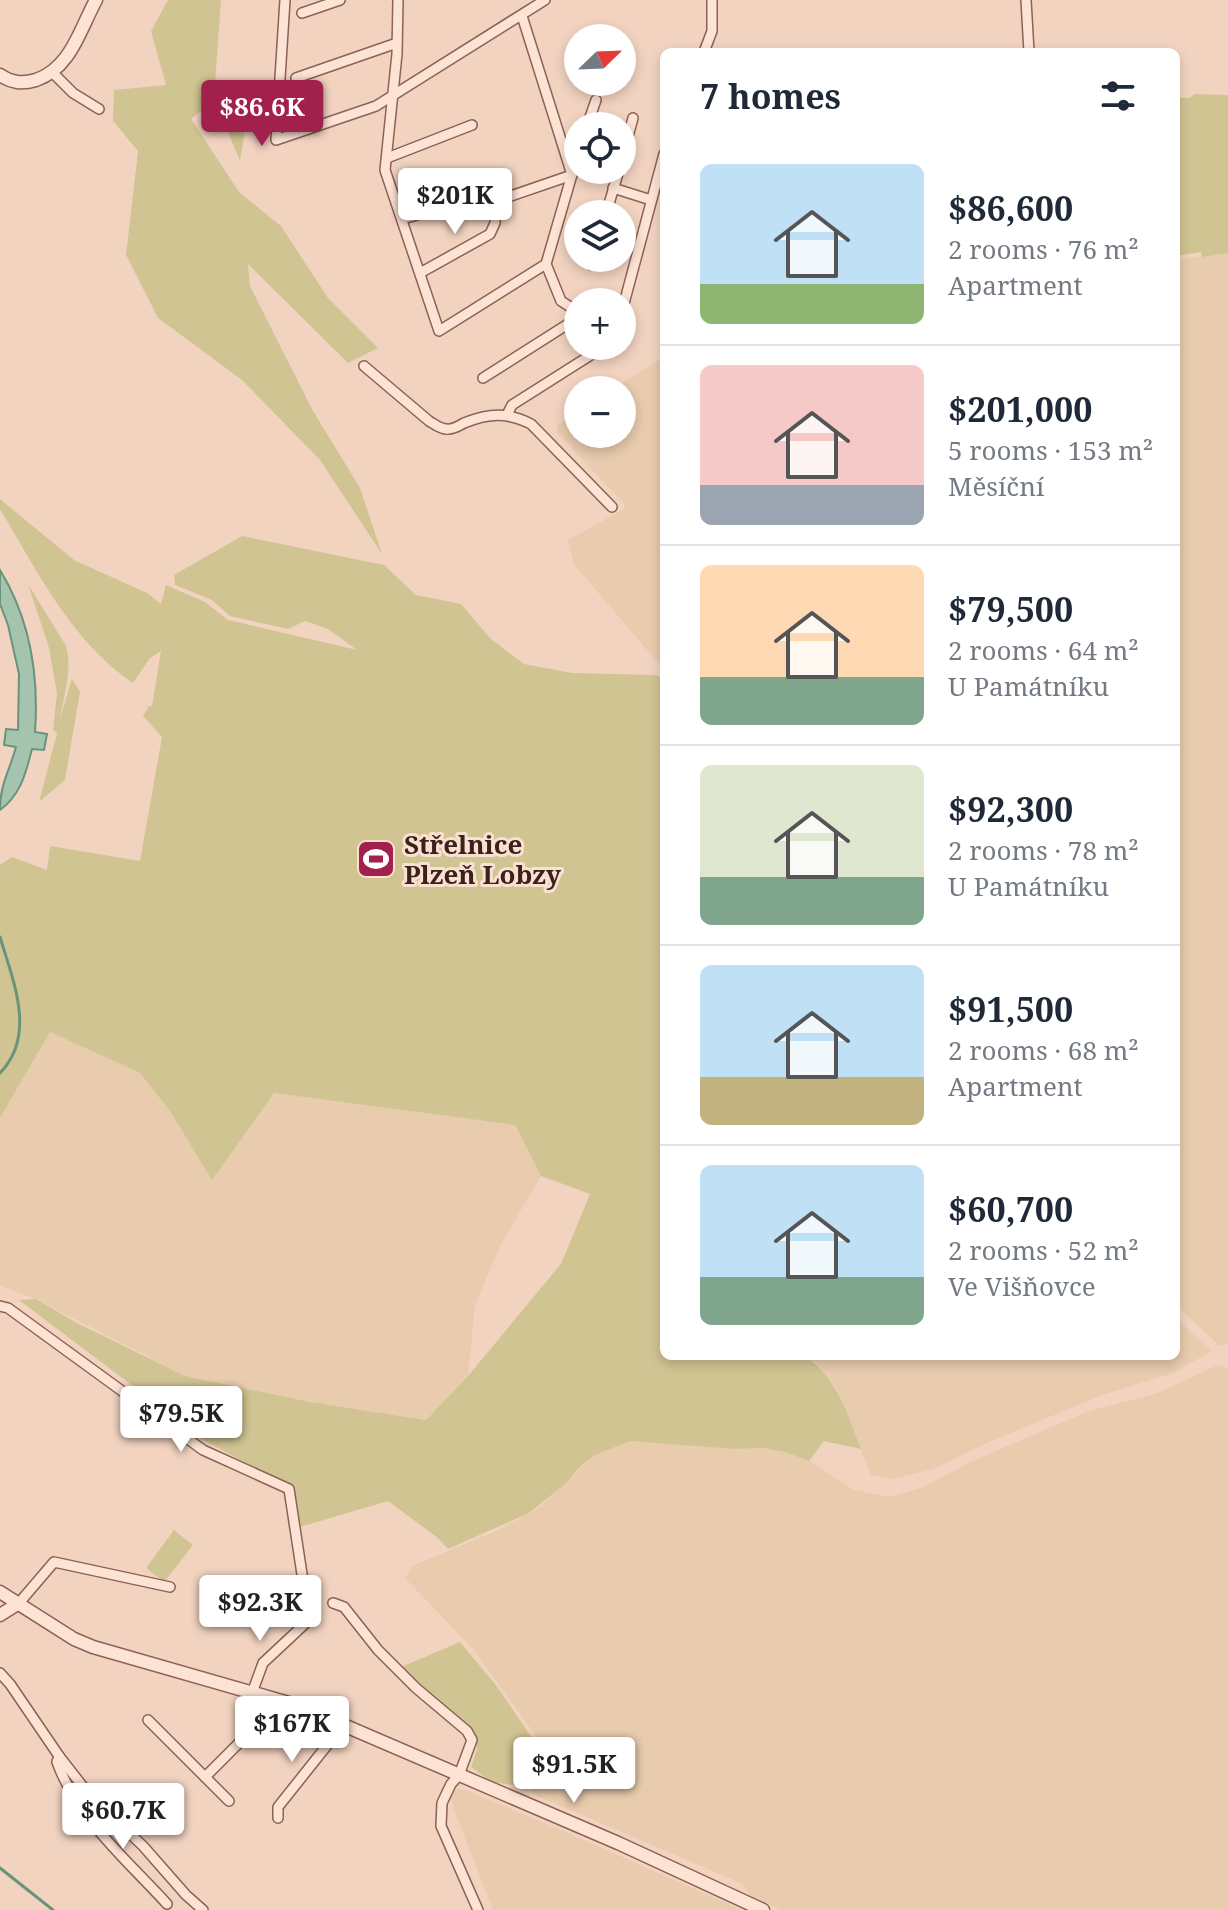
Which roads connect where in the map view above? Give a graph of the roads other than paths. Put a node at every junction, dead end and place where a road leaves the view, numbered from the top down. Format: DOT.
graph roads {
  1 [pos="96,0"];
  2 [pos="285,0"];
  3 [pos="340,0"];
  4 [pos="398,0"];
  5 [pos="545,0"];
  6 [pos="712,0"];
  7 [pos="1026,0"];
  8 [pos="302,13"];
  9 [pos="522,16"];
  10 [pos="397,43"];
  11 [pos="706,48"];
  12 [pos="1029,48"];
  13 [pos="52,72"];
  14 [pos="0,75"];
  15 [pos="296,78"];
  16 [pos="392,97"];
  17 [pos="596,100"];
  18 [pos="99,109"];
  19 [pos="592,112"];
  20 [pos="472,125"];
  21 [pos="564,150"];
  22 [pos="387,158"];
  23 [pos="660,168"];
  24 [pos="564,178"];
  25 [pos="569,184"];
  26 [pos="614,184"];
  27 [pos="613,188"];
  28 [pos="610,200"];
  29 [pos="651,200"];
  30 [pos="496,201"];
  31 [pos="402,219"];
  32 [pos="546,264"];
  33 [pos="420,273"];
  34 [pos="628,288"];
  35 [pos="564,303"];
  36 [pos="564,327"];
  37 [pos="583,360"];
  38 [pos="364,366"];
  39 [pos="483,378"];
  40 [pos="507,415"];
  41 [pos="612,507"];
  42 [pos="0,1306"];
  43 [pos="170,1587"];
  44 [pos="0,1592"];
  45 [pos="19,1603"];
  46 [pos="333,1603"];
  47 [pos="0,1615"];
  48 [pos="0,1673"];
  49 [pos="252,1693"];
  50 [pos="148,1720"];
  51 [pos="344,1724"];
  52 [pos="59,1756"];
  53 [pos="459,1775"];
  54 [pos="205,1777"];
  55 [pos="229,1801"];
  56 [pos="278,1818"];
  57 [pos="167,1904"];
  58 [pos="203,1910"];
  59 [pos="478,1910"];
  60 [pos="763,1910"];
  1 -- 13 [label="street"];
  2 -- 16 [label="street"];
  3 -- 8 [label="street"];
  4 -- 10 [label="street"];
  5 -- 9 [label="street"];
  6 -- 11 [label="street"];
  7 -- 12 [label="street"];
  9 -- 16 [label="street"];
  9 -- 21 [label="street"];
  10 -- 15 [label="street"];
  10 -- 16 [label="street"];
  13 -- 14 [label="street"];
  13 -- 18 [label="street"];
  16 -- 22 [label="street"];
  17 -- 19 [label="street"];
  20 -- 22 [label="street"];
  22 -- 31 [label="street"];
  23 -- 29 [label="street"];
  24 -- 30 [label="street"];
  25 -- 32 [label="street"];
  26 -- 27 [label="street"];
  27 -- 28 [label="street"];
  27 -- 29 [label="street"];
  29 -- 34 [label="street"];
  30 -- 31 [label="street"];
  30 -- 33 [label="street"];
  31 -- 33 [label="street"];
  32 -- 33 [label="street"];
  32 -- 35 [label="street"];
  36 -- 39 [label="street"];
  37 -- 40 [label="street"];
  38 -- 40 [label="street"];
  40 -- 41 [label="street"];
  42 -- 49 [label="street"];
  43 -- 45 [label="street"];
  44 -- 45 [label="street"];
  45 -- 47 [label="street"];
  45 -- 49 [label="street"];
  46 -- 53 [label="street"];
  48 -- 52 [label="street"];
  49 -- 51 [label="street"];
  49 -- 54 [label="street"];
  50 -- 54 [label="street"];
  51 -- 53 [label="street"];
  51 -- 56 [label="street"];
  52 -- 57 [label="street"];
  52 -- 58 [label="street"];
  53 -- 59 [label="street"];
  53 -- 60 [label="street"];
  54 -- 55 [label="street"];
}
